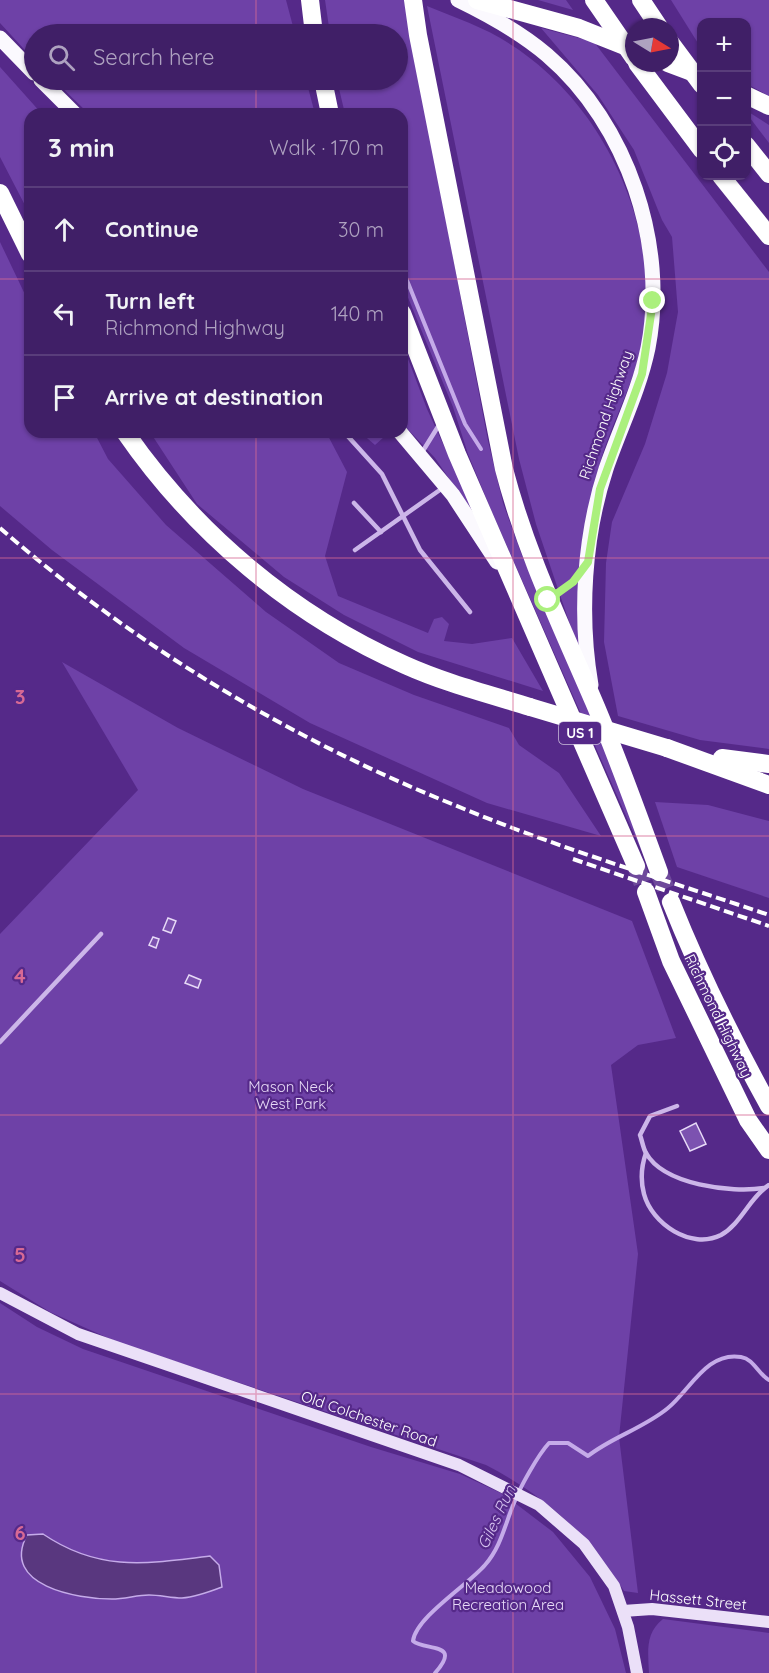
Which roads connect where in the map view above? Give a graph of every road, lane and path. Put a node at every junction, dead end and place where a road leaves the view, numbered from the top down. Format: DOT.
graph roads {
  1 [pos="310,0"];
  2 [pos="413,0"];
  3 [pos="459,0"];
  4 [pos="477,0"];
  5 [pos="594,0"];
  6 [pos="313,24"];
  7 [pos="0,38"];
  8 [pos="625,45"];
  9 [pos="625,46"];
  10 [pos="679,54"];
  11 [pos="24,63"];
  12 [pos="679,67"];
  13 [pos="643,72"];
  14 [pos="697,74"];
  15 [pos="697,78"];
  16 [pos="51,90"];
  17 [pos="325,90"];
  18 [pos="69,108"];
  19 [pos="329,108"];
  20 [pos="697,143"];
  21 [pos="751,150"];
  22 [pos="769,174"];
  23 [pos="724,180"];
  24 [pos="0,193"];
  25 [pos="769,236"];
  26 [pos="24,242"];
  27 [pos="408,328"];
  28 [pos="444,418"];
  29 [pos="129,438"];
  30 [pos="349,438"];
  31 [pos="406,438"];
  32 [pos="421,454"];
  33 [pos="446,486"];
  34 [pos="354,503"];
  35 [pos="402,516"];
  36 [pos="381,532"];
  37 [pos="355,550"];
  38 [pos="588,562"];
  39 [pos="548,600"];
  40 [pos="522,602"];
  41 [pos="470,612"];
  42 [pos="594,700"];
  43 [pos="667,748"];
  44 [pos="769,764"];
  45 [pos="769,785"];
  46 [pos="636,866"];
  47 [pos="659,872"];
  48 [pos="646,892"];
  49 [pos="671,902"];
  50 [pos="101,934"];
  51 [pos="0,1042"];
  52 [pos="677,1106"];
  53 [pos="769,1106"];
  54 [pos="769,1150"];
  55 [pos="646,1153"];
  56 [pos="769,1185"];
  57 [pos="764,1188"];
  58 [pos="0,1293"];
  59 [pos="623,1611"];
  60 [pos="769,1622"];
  61 [pos="637,1673"];
  1 -- 6 [label="highway"];
  2 -- 39 [label="highway"];
  3 -- 38 [label="main road, Richmond Highway / US 1"];
  4 -- 9 [label="highway"];
  5 -- 8 [label="highway, bridge"];
  7 -- 11 [label="main road"];
  10 -- 15 [label="highway, bridge"];
  12 -- 14 [label="highway"];
  13 -- 20 [label="highway"];
  16 -- 18 [label="main road"];
  17 -- 19 [label="highway"];
  21 -- 22 [label="highway"];
  23 -- 25 [label="highway"];
  24 -- 26 [label="highway"];
  27 -- 28 [label="highway"];
  28 -- 32 [label="lane"];
  28 -- 40 [label="highway"];
  29 -- 43 [label="highway, bridge"];
  30 -- 35 [label="lane"];
  31 -- 32 [label="main road, US 1"];
  32 -- 33 [label="main road, US 1"];
  33 -- 35 [label="lane"];
  33 -- 40 [label="main road, US 1"];
  34 -- 36 [label="lane"];
  35 -- 36 [label="lane"];
  35 -- 41 [label="lane"];
  36 -- 37 [label="lane"];
  38 -- 39 [label="lane"];
  38 -- 42 [label="main road, Richmond Highway / US 1"];
  39 -- 42 [label="highway"];
  40 -- 46 [label="highway, US 1"];
  42 -- 47 [label="highway, Richmond Highway / US 1"];
  43 -- 44 [label="highway"];
  43 -- 45 [label="highway"];
  48 -- 54 [label="highway, Richmond Highway"];
  49 -- 53 [label="highway, Richmond Highway"];
  50 -- 51 [label="lane"];
  52 -- 55 [label="lane"];
  55 -- 57 [label="lane"];
  55 -- 57 [label="lane"];
  56 -- 57 [label="lane"];
  58 -- 59 [label="street, Old Colchester Road"];
  59 -- 60 [label="street, Hassett Street"];
  59 -- 61 [label="street, Old Colchester Road"];
}
